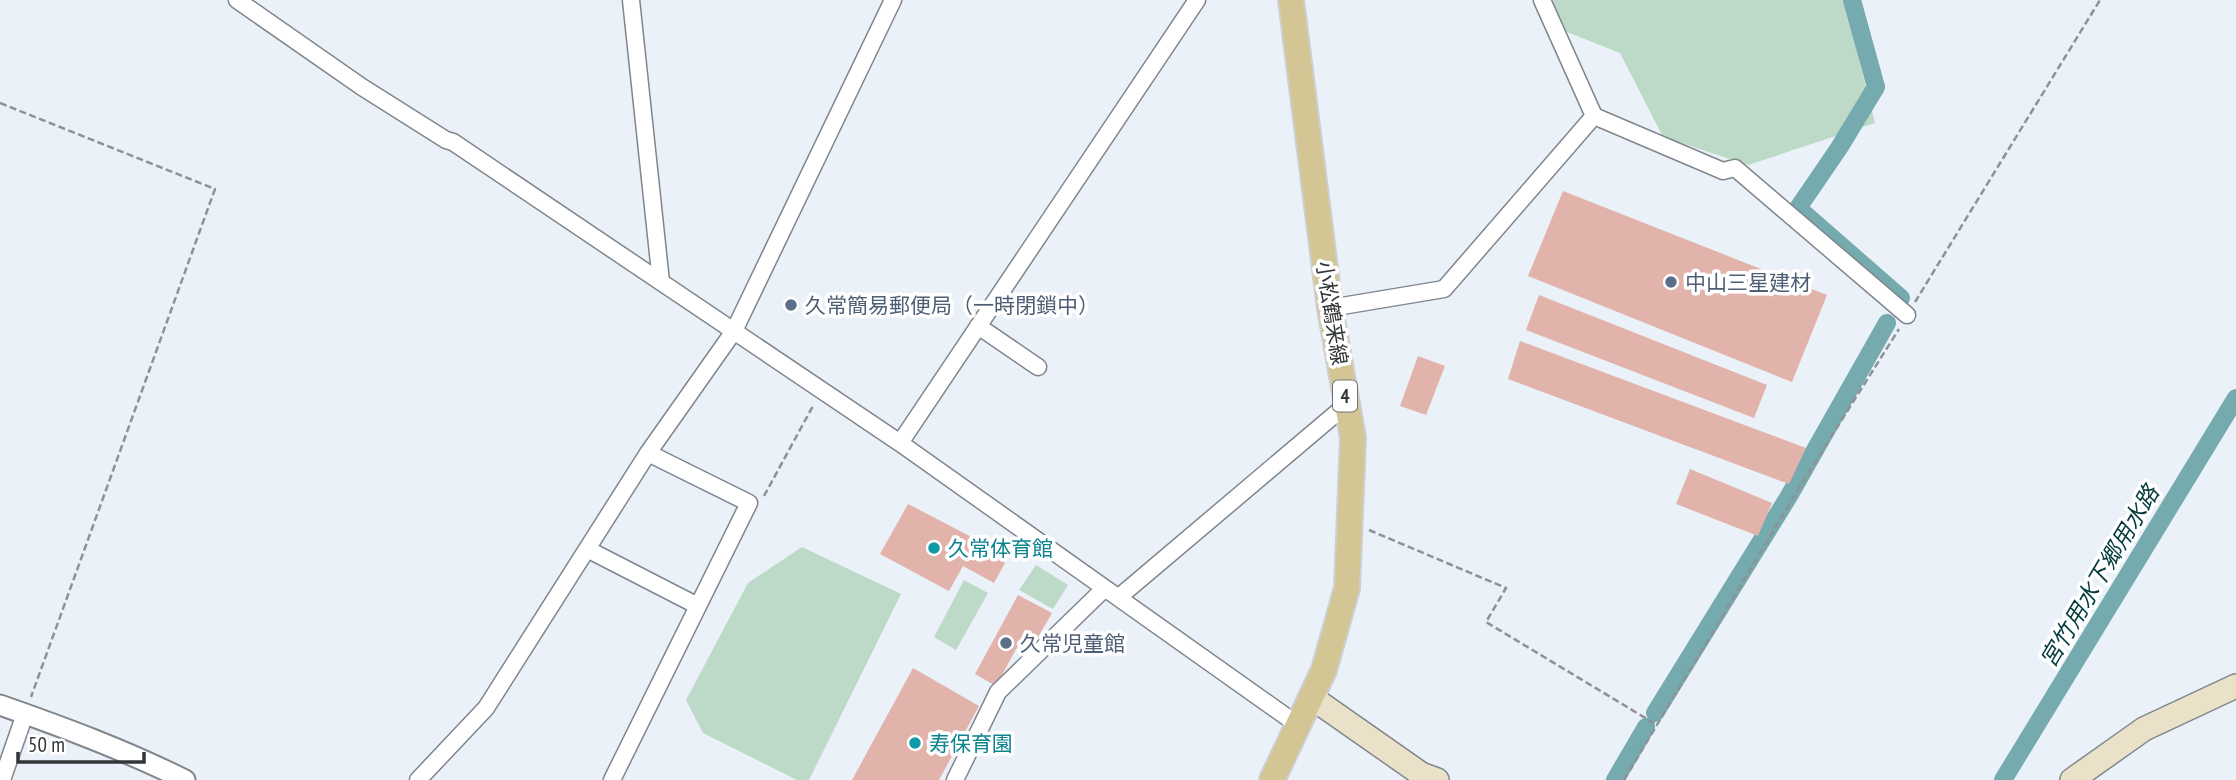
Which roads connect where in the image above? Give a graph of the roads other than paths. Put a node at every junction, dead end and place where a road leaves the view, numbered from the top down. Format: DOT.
graph roads {
  1 [pos="237,0"];
  2 [pos="631,0"];
  3 [pos="893,0"];
  4 [pos="1197,0"];
  5 [pos="1292,0"];
  6 [pos="1542,0"];
  7 [pos="1594,116"];
  8 [pos="662,282"];
  9 [pos="1330,308"];
  10 [pos="1907,315"];
  11 [pos="978,326"];
  12 [pos="734,331"];
  13 [pos="1038,368"];
  14 [pos="1346,405"];
  15 [pos="900,443"];
  16 [pos="648,453"];
  17 [pos="587,550"];
  18 [pos="1104,589"];
  19 [pos="1119,597"];
  20 [pos="698,606"];
  21 [pos="2236,686"];
  22 [pos="1311,697"];
  23 [pos="0,705"];
  24 [pos="25,714"];
  25 [pos="1298,725"];
  26 [pos="1280,777"];
  27 [pos="2,780"];
  28 [pos="185,780"];
  29 [pos="418,780"];
  30 [pos="612,780"];
  31 [pos="955,780"];
  32 [pos="1437,780"];
  33 [pos="2072,780"];
  1 -- 8 [label="street"];
  2 -- 8 [label="street"];
  3 -- 12 [label="street"];
  4 -- 11 [label="street"];
  5 -- 9 [label="main road, 小松鶴来線 / 4"];
  6 -- 7 [label="street"];
  7 -- 9 [label="street"];
  7 -- 10 [label="street"];
  8 -- 12 [label="street"];
  9 -- 14 [label="main road, 小松鶴来線 / 4"];
  11 -- 13 [label="street"];
  11 -- 15 [label="street"];
  12 -- 15 [label="street"];
  12 -- 16 [label="street"];
  14 -- 19 [label="street"];
  14 -- 22 [label="main road, 小松鶴来線 / 4"];
  15 -- 18 [label="street"];
  16 -- 17 [label="street"];
  16 -- 20 [label="street"];
  17 -- 20 [label="street"];
  17 -- 29 [label="street"];
  18 -- 19 [label="street"];
  18 -- 31 [label="street"];
  19 -- 25 [label="street"];
  20 -- 30 [label="street"];
  21 -- 33 [label="main road"];
  22 -- 25 [label="main road, 小松鶴来線 / 4"];
  22 -- 32 [label="main road"];
  23 -- 24 [label="street"];
  24 -- 27 [label="street"];
  24 -- 28 [label="street"];
  25 -- 26 [label="main road, 小松鶴来線 / 4"];
}
